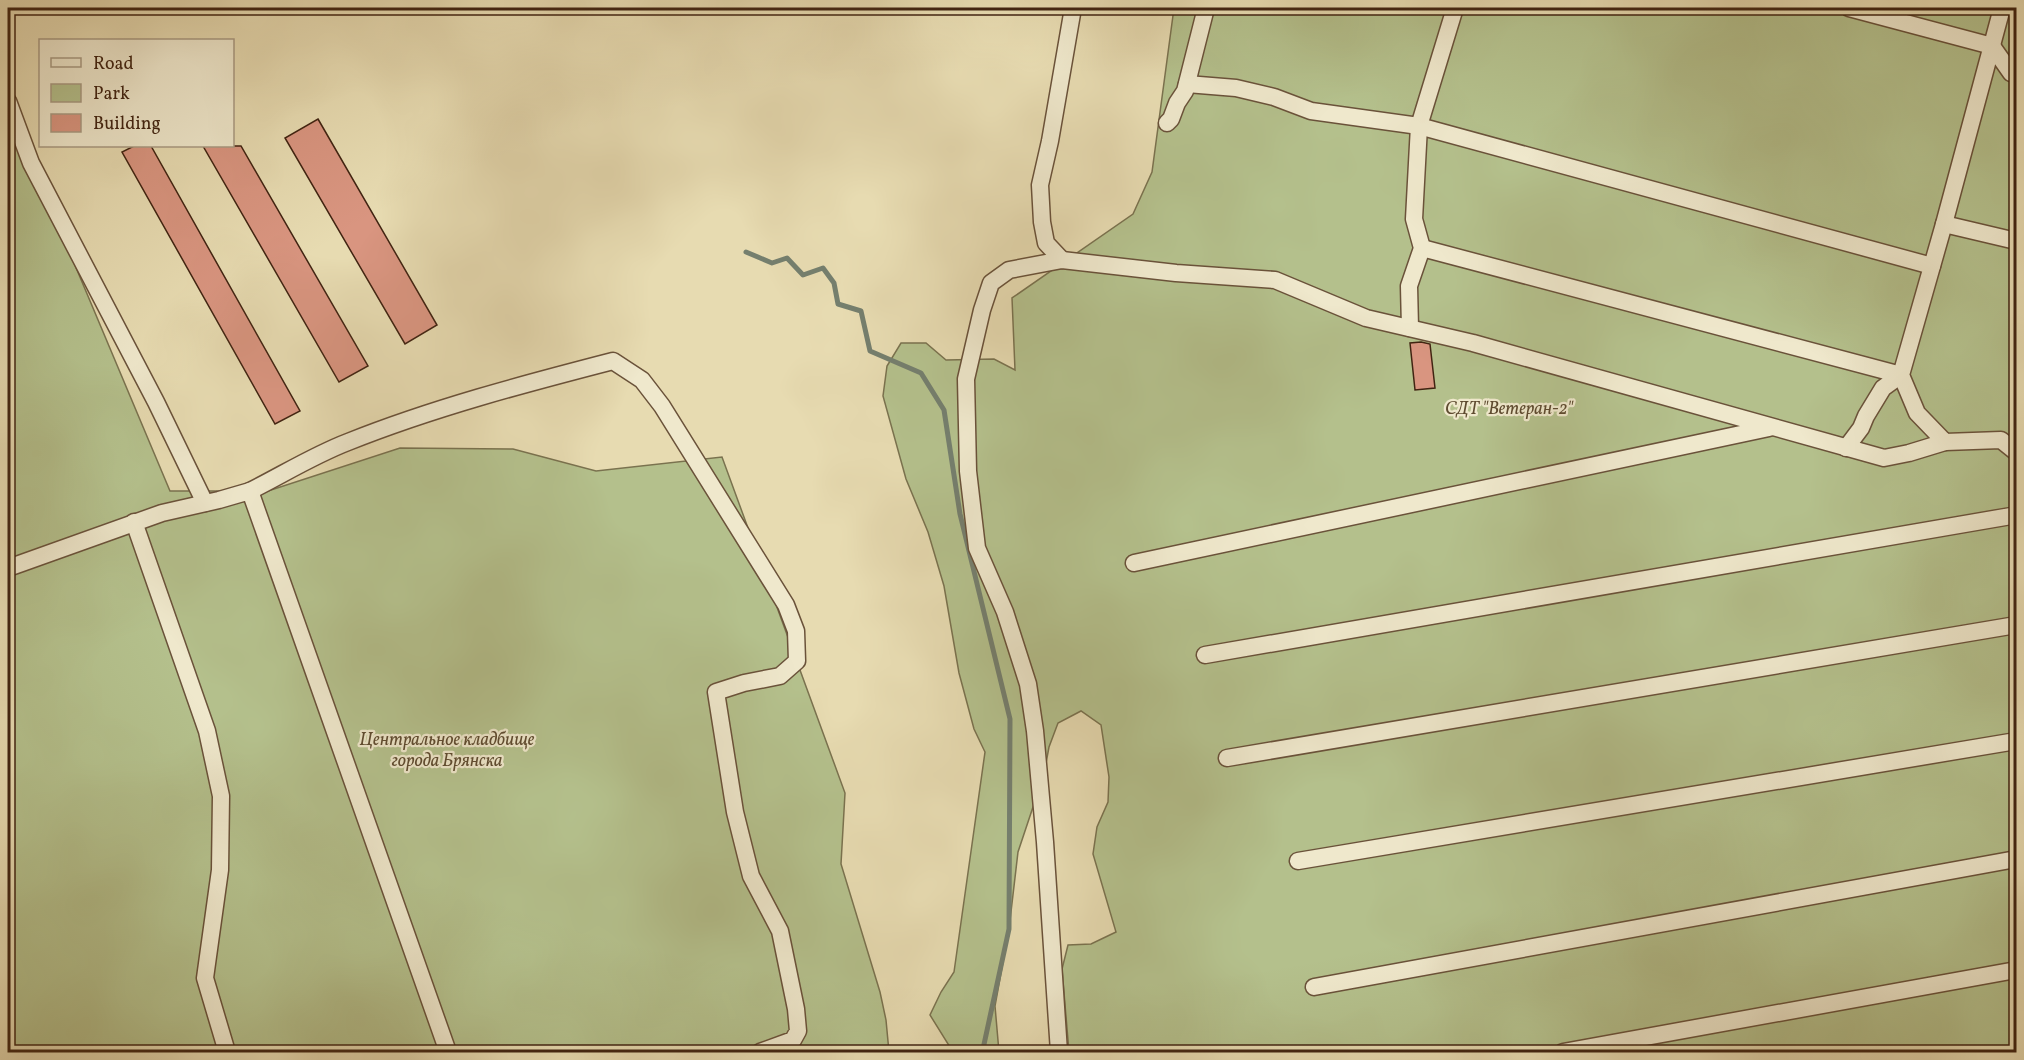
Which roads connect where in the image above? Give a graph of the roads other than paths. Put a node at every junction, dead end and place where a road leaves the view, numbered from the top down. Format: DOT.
graph roads {
  1 [pos="1073,8"];
  2 [pos="1206,8"];
  3 [pos="1455,8"];
  4 [pos="1849,8"];
  5 [pos="2002,8"];
  6 [pos="1992,46"];
  7 [pos="2016,75"];
  8 [pos="1187,84"];
  9 [pos="8,101"];
  10 [pos="1167,123"];
  11 [pos="1419,126"];
  12 [pos="1944,224"];
  13 [pos="2016,241"];
  14 [pos="1422,248"];
  15 [pos="1062,260"];
  16 [pos="1932,266"];
  17 [pos="1410,328"];
  18 [pos="1901,375"];
  19 [pos="1773,428"];
  20 [pos="1945,442"];
  21 [pos="1846,448"];
  22 [pos="2016,452"];
  23 [pos="250,491"];
  24 [pos="205,502"];
  25 [pos="2016,517"];
  26 [pos="134,522"];
  27 [pos="1134,563"];
  28 [pos="8,568"];
  29 [pos="2016,626"];
  30 [pos="1204,655"];
  31 [pos="2016,741"];
  32 [pos="1227,758"];
  33 [pos="2016,859"];
  34 [pos="1298,861"];
  35 [pos="2016,970"];
  36 [pos="1314,987"];
  37 [pos="227,1053"];
  38 [pos="448,1053"];
  39 [pos="760,1053"];
  40 [pos="1059,1053"];
  41 [pos="1563,1053"];
  1 -- 15 [label="lane"];
  2 -- 8 [label="lane"];
  3 -- 11 [label="lane"];
  4 -- 6 [label="lane"];
  5 -- 6 [label="lane"];
  6 -- 7 [label="lane"];
  6 -- 12 [label="lane"];
  8 -- 10 [label="lane"];
  8 -- 11 [label="lane"];
  9 -- 24 [label="lane"];
  11 -- 14 [label="lane"];
  11 -- 16 [label="lane"];
  12 -- 13 [label="lane"];
  12 -- 16 [label="lane"];
  14 -- 17 [label="lane"];
  14 -- 18 [label="lane"];
  15 -- 17 [label="lane"];
  15 -- 40 [label="lane"];
  16 -- 18 [label="lane"];
  17 -- 19 [label="lane"];
  18 -- 20 [label="lane"];
  18 -- 21 [label="lane"];
  19 -- 21 [label="lane"];
  19 -- 27 [label="lane"];
  20 -- 21 [label="lane"];
  20 -- 22 [label="lane"];
  23 -- 24 [label="lane"];
  23 -- 38 [label="lane"];
  23 -- 39 [label="lane"];
  24 -- 26 [label="lane"];
  25 -- 30 [label="lane"];
  26 -- 28 [label="lane"];
  26 -- 37 [label="lane"];
  29 -- 32 [label="lane"];
  31 -- 34 [label="lane"];
  33 -- 36 [label="lane"];
  35 -- 41 [label="lane"];
}
